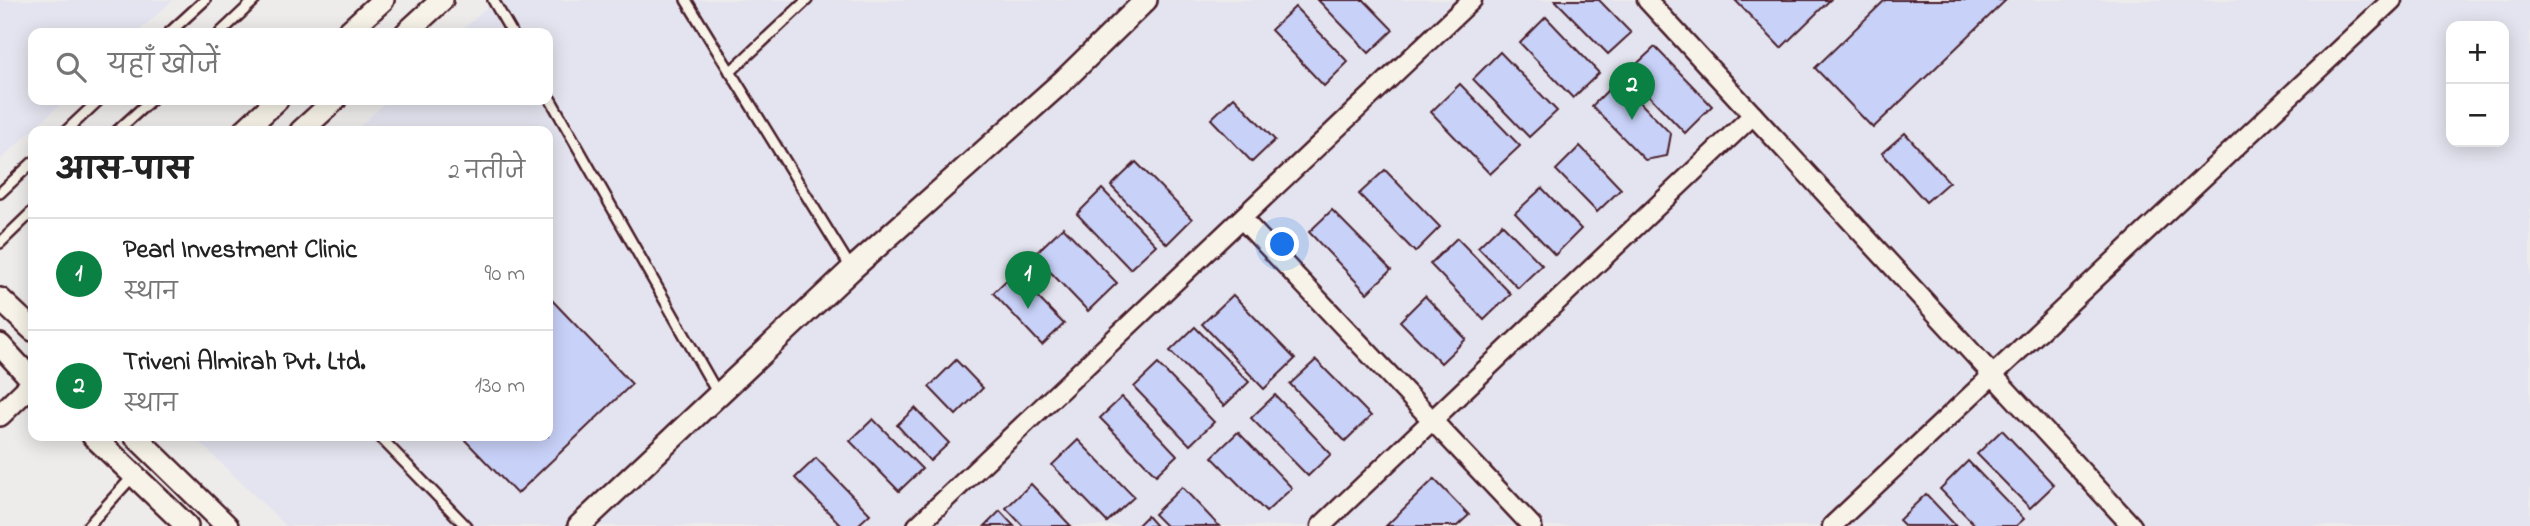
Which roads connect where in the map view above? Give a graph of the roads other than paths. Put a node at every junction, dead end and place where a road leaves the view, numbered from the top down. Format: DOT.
graph roads {
  1 [pos="205,0"];
  2 [pos="255,0"];
  3 [pos="383,0"];
  4 [pos="442,0"];
  5 [pos="493,0"];
  6 [pos="686,0"];
  7 [pos="807,0"];
  8 [pos="1146,0"];
  9 [pos="1472,0"];
  10 [pos="1647,0"];
  11 [pos="2392,0"];
  12 [pos="2372,6"];
  13 [pos="174,28"];
  14 [pos="225,28"];
  15 [pos="352,28"];
  16 [pos="411,28"];
  17 [pos="509,28"];
  18 [pos="730,72"];
  19 [pos="553,104"];
  20 [pos="94,105"];
  21 [pos="145,105"];
  22 [pos="272,105"];
  23 [pos="329,105"];
  24 [pos="1753,115"];
  25 [pos="71,126"];
  26 [pos="122,126"];
  27 [pos="249,126"];
  28 [pos="306,126"];
  29 [pos="28,167"];
  30 [pos="0,193"];
  31 [pos="28,216"];
  32 [pos="1243,220"];
  33 [pos="0,243"];
  34 [pos="852,269"];
  35 [pos="0,299"];
  36 [pos="28,325"];
  37 [pos="3,354"];
  38 [pos="1993,376"];
  39 [pos="28,377"];
  40 [pos="28,387"];
  41 [pos="718,394"];
  42 [pos="0,415"];
  43 [pos="1434,420"];
  44 [pos="99,441"];
  45 [pos="140,441"];
  46 [pos="384,441"];
  47 [pos="135,474"];
  48 [pos="88,526"];
  49 [pos="187,526"];
  50 [pos="228,526"];
  51 [pos="466,526"];
  52 [pos="579,526"];
  53 [pos="917,526"];
  54 [pos="1321,526"];
  55 [pos="1532,526"];
  56 [pos="1832,526"];
  57 [pos="2132,526"];
  1 -- 13 [label="lane"];
  2 -- 14 [label="lane"];
  3 -- 15 [label="street"];
  4 -- 16 [label="street"];
  5 -- 17 [label="lane"];
  6 -- 18 [label="lane"];
  7 -- 18 [label="lane"];
  8 -- 34 [label="street"];
  9 -- 32 [label="street"];
  10 -- 24 [label="street"];
  11 -- 12 [label="street"];
  12 -- 38 [label="street"];
  18 -- 34 [label="lane"];
  19 -- 41 [label="lane"];
  20 -- 25 [label="lane"];
  21 -- 26 [label="lane"];
  22 -- 27 [label="street"];
  23 -- 28 [label="street"];
  24 -- 38 [label="street"];
  24 -- 43 [label="street"];
  29 -- 30 [label="lane"];
  31 -- 33 [label="lane"];
  32 -- 43 [label="street"];
  32 -- 53 [label="street"];
  34 -- 41 [label="street"];
  35 -- 36 [label="street"];
  37 -- 39 [label="street"];
  38 -- 56 [label="street"];
  38 -- 57 [label="street"];
  40 -- 42 [label="street"];
  41 -- 52 [label="street"];
  43 -- 54 [label="street"];
  43 -- 55 [label="street"];
  44 -- 47 [label="street"];
  45 -- 50 [label="street"];
  46 -- 51 [label="lane"];
  47 -- 48 [label="lane"];
  47 -- 49 [label="street"];
}
